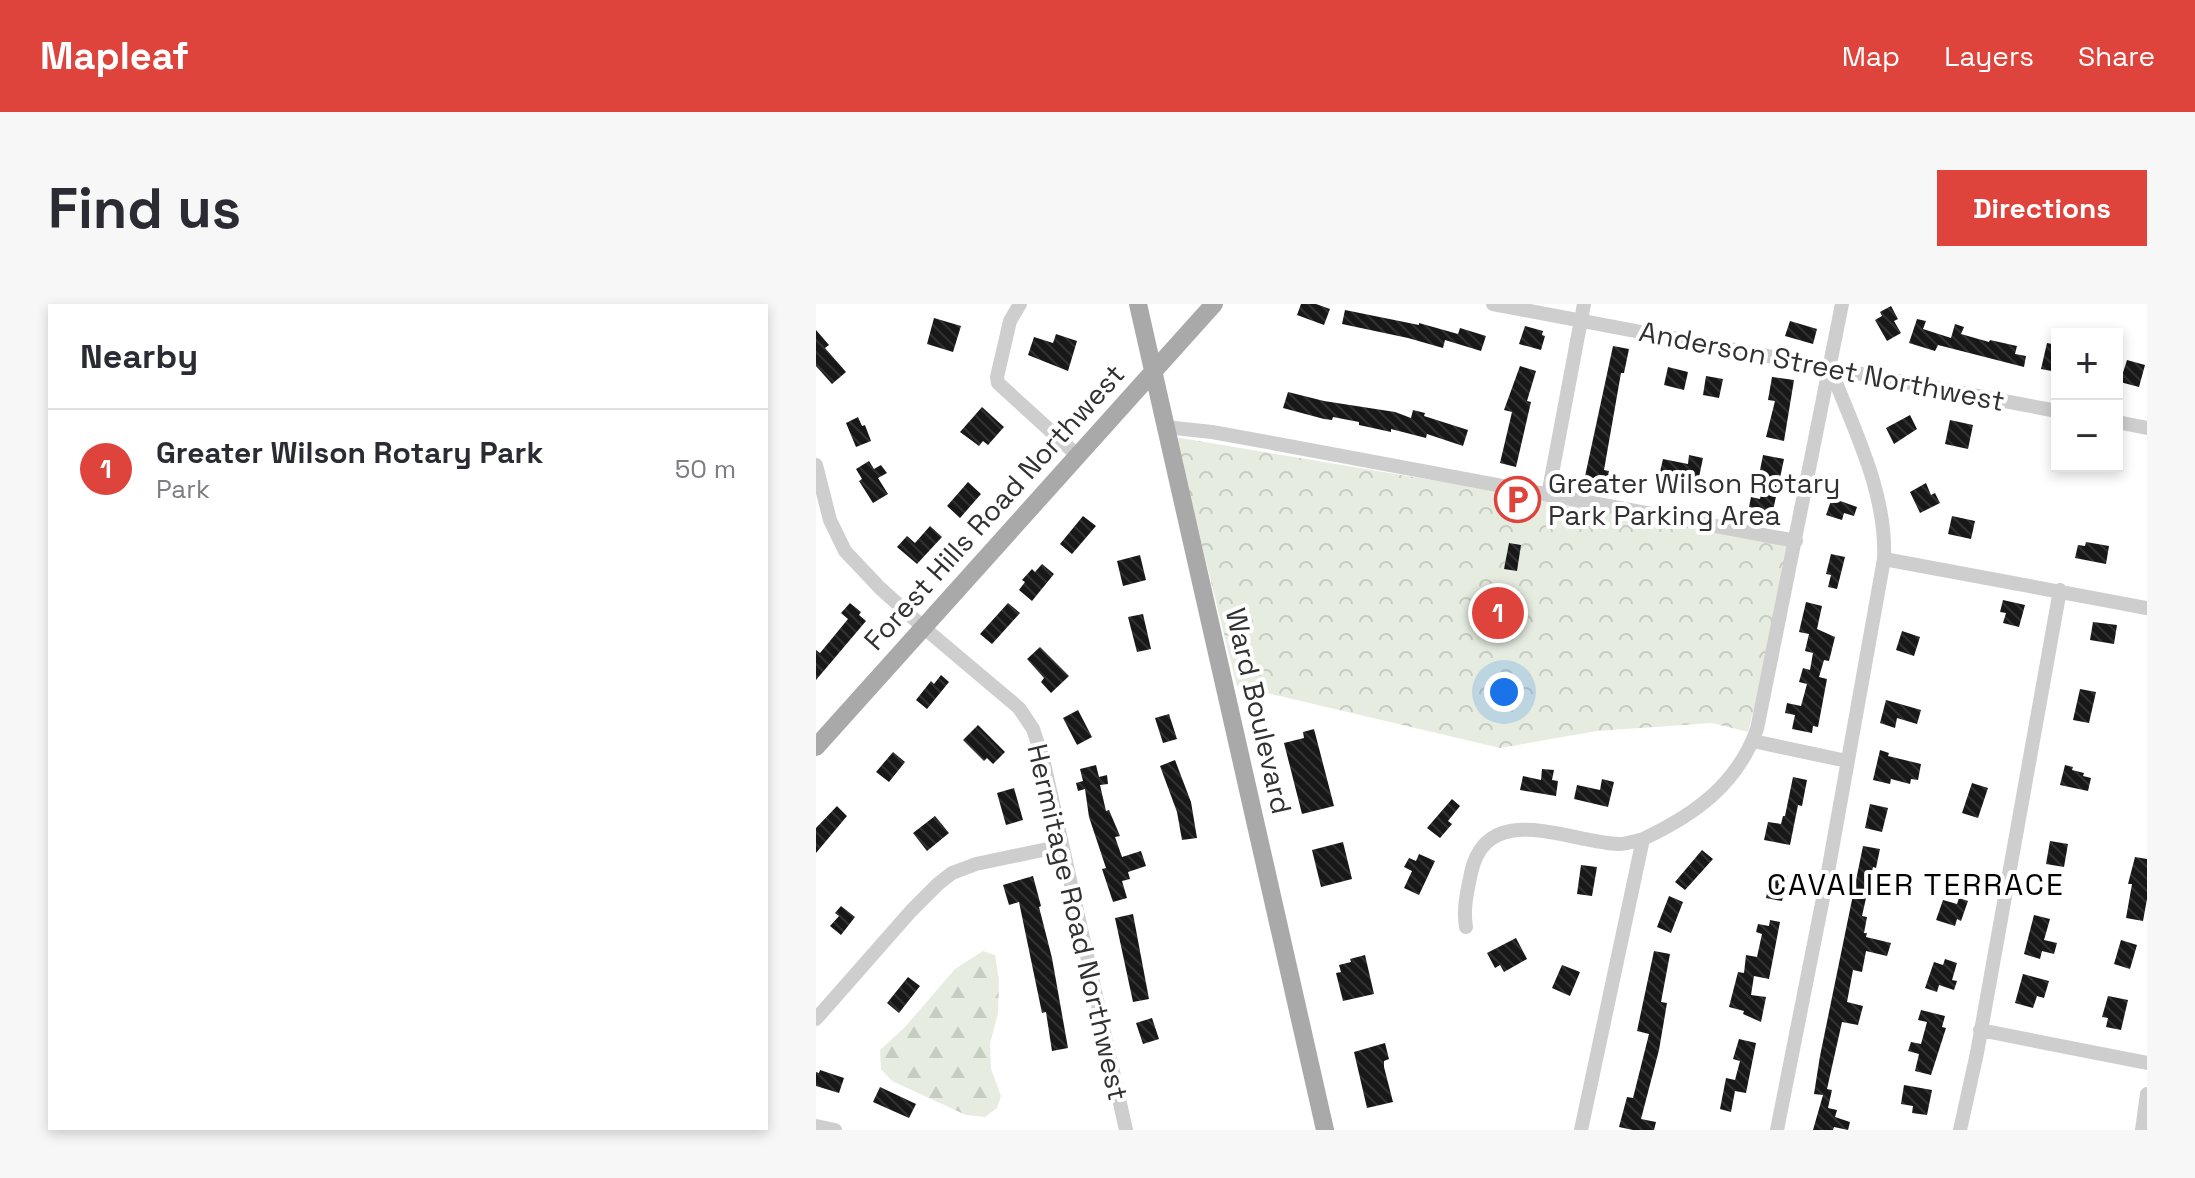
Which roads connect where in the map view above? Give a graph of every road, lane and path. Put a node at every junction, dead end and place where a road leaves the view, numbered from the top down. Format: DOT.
graph roads {
  1 [pos="1020,304"];
  2 [pos="1138,304"];
  3 [pos="1214,304"];
  4 [pos="1493,304"];
  5 [pos="1584,304"];
  6 [pos="1842,304"];
  7 [pos="1581,320"];
  8 [pos="1830,368"];
  9 [pos="1153,371"];
  10 [pos="2051,410"];
  11 [pos="2123,423"];
  12 [pos="1165,427"];
  13 [pos="2147,428"];
  14 [pos="1077,455"];
  15 [pos="816,465"];
  16 [pos="1548,495"];
  17 [pos="1796,541"];
  18 [pos="1884,559"];
  19 [pos="2060,590"];
  20 [pos="2147,608"];
  21 [pos="923,627"];
  22 [pos="1753,741"];
  23 [pos="816,747"];
  24 [pos="1847,761"];
  25 [pos="1643,839"];
  26 [pos="1062,846"];
  27 [pos="1466,927"];
  28 [pos="816,1019"];
  29 [pos="1980,1030"];
  30 [pos="2147,1063"];
  31 [pos="2147,1094"];
  32 [pos="816,1126"];
  33 [pos="835,1130"];
  34 [pos="1126,1130"];
  35 [pos="1325,1130"];
  36 [pos="1581,1130"];
  37 [pos="1777,1130"];
  38 [pos="1960,1130"];
  39 [pos="2142,1130"];
  1 -- 14 [label="street"];
  2 -- 9 [label="main road, Ward Boulevard"];
  3 -- 9 [label="main road, Forest Hills Road Northwest"];
  4 -- 7 [label="street, Anderson Street Northwest"];
  5 -- 7 [label="street"];
  6 -- 8 [label="street"];
  7 -- 8 [label="street, Anderson Street Northwest"];
  7 -- 16 [label="street"];
  8 -- 10 [label="street, Anderson Street Northwest"];
  8 -- 17 [label="street"];
  8 -- 18 [label="street"];
  9 -- 12 [label="main road, Ward Boulevard"];
  9 -- 14 [label="main road, Forest Hills Road Northwest"];
  11 -- 13 [label="street"];
  12 -- 16 [label="street"];
  12 -- 35 [label="main road, Ward Boulevard"];
  14 -- 21 [label="main road, Forest Hills Road Northwest"];
  15 -- 21 [label="street, Hermitage Road Northwest"];
  16 -- 17 [label="street"];
  17 -- 22 [label="street"];
  18 -- 19 [label="street"];
  18 -- 24 [label="street"];
  19 -- 20 [label="street"];
  19 -- 29 [label="street"];
  21 -- 23 [label="main road, Forest Hills Road Northwest"];
  21 -- 26 [label="street, Hermitage Road Northwest"];
  22 -- 24 [label="street"];
  22 -- 25 [label="street"];
  24 -- 37 [label="street"];
  25 -- 27 [label="street"];
  25 -- 36 [label="street"];
  26 -- 28 [label="street"];
  26 -- 34 [label="street, Hermitage Road Northwest"];
  29 -- 30 [label="street"];
  29 -- 38 [label="street"];
  31 -- 39 [label="street"];
  32 -- 33 [label="street"];
}
